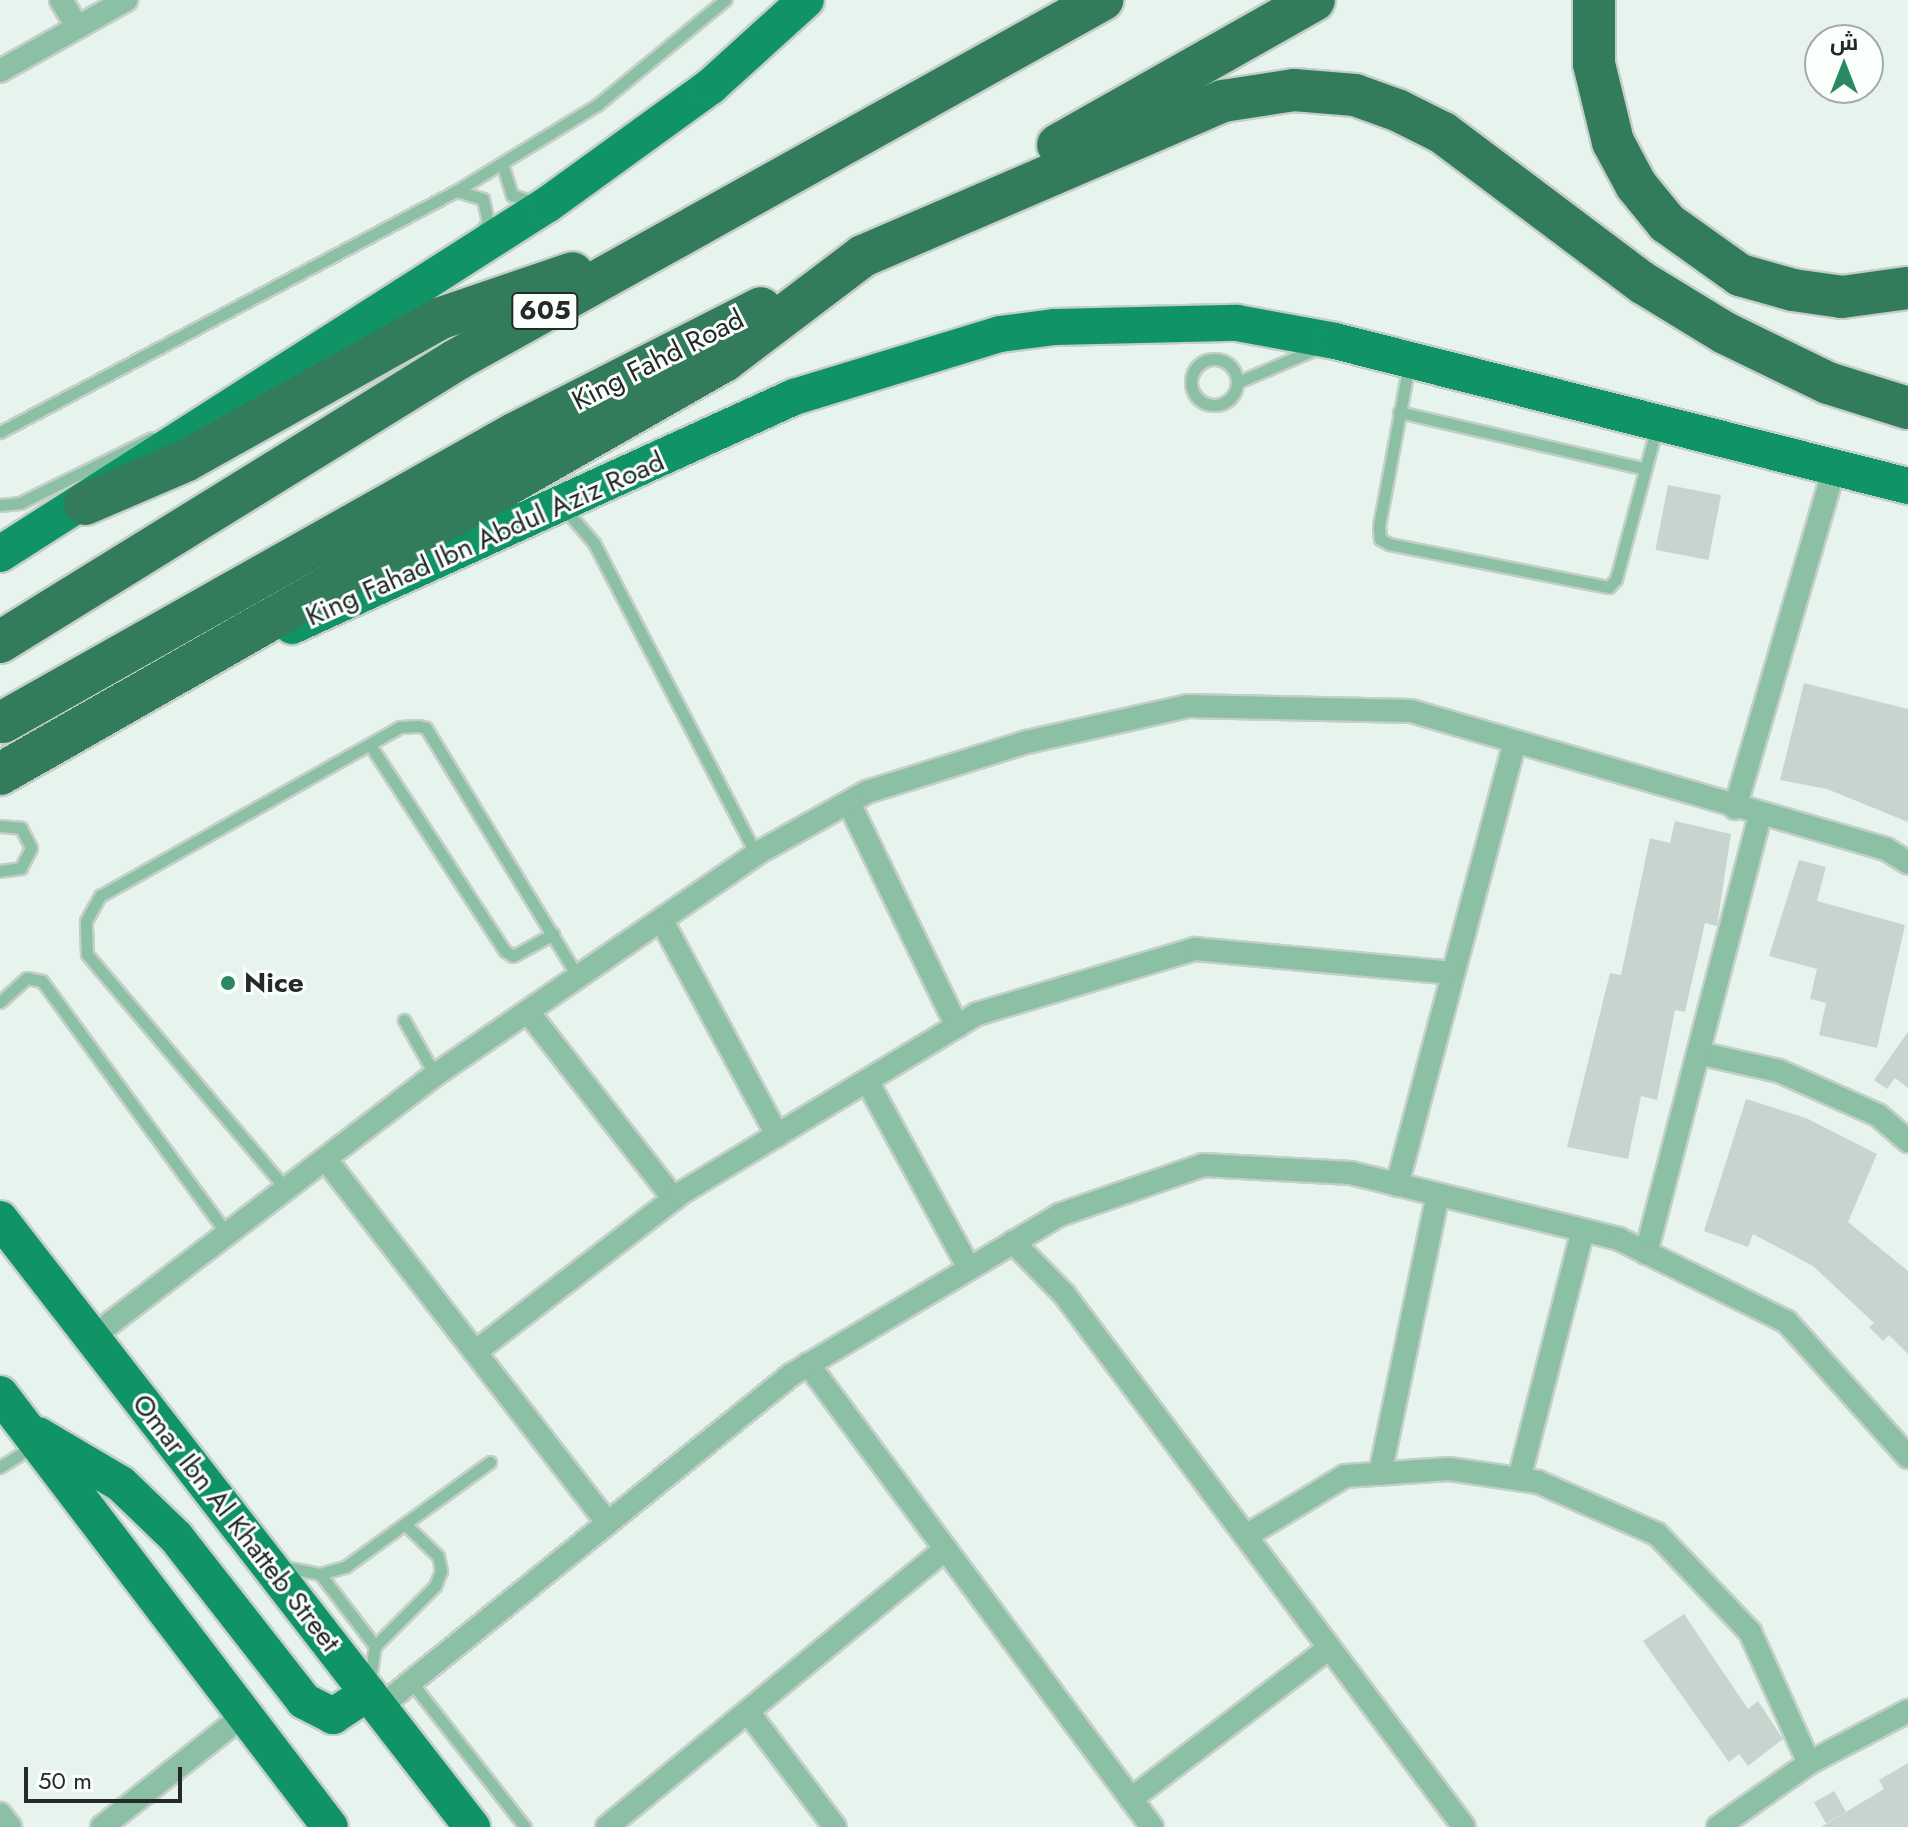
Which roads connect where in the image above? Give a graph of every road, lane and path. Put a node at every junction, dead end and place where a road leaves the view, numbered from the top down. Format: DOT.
graph roads {
  1 [pos="61,0"];
  2 [pos="126,0"];
  3 [pos="725,0"];
  4 [pos="806,0"];
  5 [pos="1064,0"];
  6 [pos="1102,0"];
  7 [pos="1314,0"];
  8 [pos="1594,0"];
  9 [pos="77,27"];
  10 [pos="995,59"];
  11 [pos="0,71"];
  12 [pos="502,163"];
  13 [pos="456,191"];
  14 [pos="548,204"];
  15 [pos="673,239"];
  16 [pos="467,253"];
  17 [pos="863,256"];
  18 [pos="1908,288"];
  19 [pos="1335,341"];
  20 [pos="1411,356"];
  21 [pos="1238,382"];
  22 [pos="226,406"];
  23 [pos="1908,408"];
  24 [pos="1399,412"];
  25 [pos="1659,420"];
  26 [pos="0,432"];
  27 [pos="1835,465"];
  28 [pos="1645,469"];
  29 [pos="1908,486"];
  30 [pos="0,505"];
  31 [pos="563,507"];
  32 [pos="75,510"];
  33 [pos="2,557"];
  34 [pos="0,642"];
  35 [pos="173,678"];
  36 [pos="3,722"];
  37 [pos="1515,742"];
  38 [pos="370,745"];
  39 [pos="39,750"];
  40 [pos="0,767"];
  41 [pos="0,774"];
  42 [pos="0,786"];
  43 [pos="849,803"];
  44 [pos="1735,808"];
  45 [pos="1760,815"];
  46 [pos="0,826"];
  47 [pos="756,854"];
  48 [pos="1908,863"];
  49 [pos="0,871"];
  50 [pos="663,923"];
  51 [pos="553,934"];
  52 [pos="1453,973"];
  53 [pos="579,977"];
  54 [pos="0,1002"];
  55 [pos="528,1012"];
  56 [pos="404,1020"];
  57 [pos="957,1026"];
  58 [pos="1698,1053"];
  59 [pos="435,1075"];
  60 [pos="867,1081"];
  61 [pos="777,1135"];
  62 [pos="1908,1141"];
  63 [pos="327,1161"];
  64 [pos="1397,1185"];
  65 [pos="286,1189"];
  66 [pos="1438,1195"];
  67 [pos="674,1199"];
  68 [pos="0,1219"];
  69 [pos="1583,1230"];
  70 [pos="228,1235"];
  71 [pos="1013,1242"];
  72 [pos="1646,1253"];
  73 [pos="969,1268"];
  74 [pos="92,1337"];
  75 [pos="475,1352"];
  76 [pos="808,1364"];
  77 [pos="0,1394"];
  78 [pos="28,1434"];
  79 [pos="1908,1457"];
  80 [pos="490,1462"];
  81 [pos="0,1467"];
  82 [pos="1380,1474"];
  83 [pos="1519,1479"];
  84 [pos="608,1523"];
  85 [pos="406,1525"];
  86 [pos="1246,1536"];
  87 [pos="946,1549"];
  88 [pos="268,1564"];
  89 [pos="320,1574"];
  90 [pos="375,1646"];
  91 [pos="1329,1648"];
  92 [pos="411,1682"];
  93 [pos="374,1700"];
  94 [pos="1908,1711"];
  95 [pos="748,1712"];
  96 [pos="244,1715"];
  97 [pos="1809,1763"];
  98 [pos="1131,1799"];
  99 [pos="0,1814"];
  100 [pos="10,1827"];
  101 [pos="102,1827"];
  102 [pos="330,1827"];
  103 [pos="472,1827"];
  104 [pos="525,1827"];
  105 [pos="607,1827"];
  106 [pos="835,1827"];
  107 [pos="1152,1827"];
  108 [pos="1464,1827"];
  109 [pos="1718,1827"];
  1 -- 9 [label="street"];
  2 -- 9 [label="street"];
  3 -- 12 [label="lane"];
  4 -- 14 [label="main road"];
  5 -- 10 [label="highway"];
  6 -- 10 [label="highway, 605"];
  7 -- 17 [label="highway, King Fahd Road"];
  8 -- 18 [label="highway"];
  9 -- 11 [label="street"];
  10 -- 15 [label="highway, 605"];
  12 -- 13 [label="lane"];
  12 -- 14 [label="lane"];
  13 -- 16 [label="lane"];
  13 -- 26 [label="lane"];
  14 -- 16 [label="main road"];
  15 -- 32 [label="highway"];
  15 -- 34 [label="highway, 605"];
  16 -- 22 [label="main road"];
  17 -- 23 [label="highway"];
  17 -- 35 [label="highway"];
  17 -- 36 [label="highway, King Fahd Road"];
  19 -- 20 [label="main road, King Fahad Ibn Abdul Aziz Road"];
  19 -- 21 [label="lane"];
  19 -- 31 [label="main road, King Fahad Ibn Abdul Aziz Road"];
  20 -- 24 [label="lane"];
  20 -- 25 [label="main road, King Fahad Ibn Abdul Aziz Road"];
  21 -- 21 [label="lane"];
  22 -- 30 [label="lane"];
  22 -- 32 [label="main road"];
  24 -- 28 [label="lane"];
  24 -- 28 [label="lane"];
  25 -- 27 [label="main road, King Fahad Ibn Abdul Aziz Road"];
  25 -- 28 [label="lane"];
  27 -- 29 [label="main road, King Fahad Ibn Abdul Aziz Road"];
  27 -- 44 [label="street"];
  31 -- 35 [label="main road, King Fahad Ibn Abdul Aziz Road"];
  31 -- 47 [label="lane"];
  32 -- 33 [label="main road"];
  35 -- 39 [label="highway"];
  37 -- 43 [label="street"];
  37 -- 44 [label="street"];
  37 -- 52 [label="street"];
  38 -- 51 [label="lane"];
  38 -- 51 [label="lane"];
  38 -- 65 [label="lane"];
  39 -- 40 [label="main road"];
  39 -- 41 [label="highway"];
  39 -- 42 [label="highway"];
  43 -- 47 [label="street"];
  43 -- 57 [label="street"];
  44 -- 45 [label="street"];
  45 -- 48 [label="street"];
  45 -- 58 [label="street"];
  46 -- 49 [label="lane"];
  47 -- 50 [label="street"];
  50 -- 53 [label="street"];
  50 -- 61 [label="street"];
  51 -- 53 [label="lane"];
  52 -- 57 [label="street"];
  52 -- 64 [label="street"];
  53 -- 55 [label="street"];
  54 -- 70 [label="lane"];
  55 -- 59 [label="street"];
  55 -- 67 [label="street"];
  56 -- 59 [label="lane"];
  57 -- 60 [label="street"];
  58 -- 62 [label="street"];
  58 -- 72 [label="street"];
  59 -- 63 [label="street"];
  60 -- 61 [label="street"];
  60 -- 73 [label="street"];
  61 -- 67 [label="street"];
  63 -- 65 [label="street"];
  63 -- 75 [label="street"];
  64 -- 66 [label="street"];
  64 -- 71 [label="street"];
  65 -- 70 [label="street"];
  66 -- 69 [label="street"];
  66 -- 82 [label="street"];
  67 -- 75 [label="street"];
  68 -- 74 [label="main road, Omar Ibn Al Khatteb Street"];
  69 -- 72 [label="street"];
  69 -- 83 [label="street"];
  70 -- 74 [label="street"];
  71 -- 73 [label="street"];
  71 -- 86 [label="street"];
  72 -- 79 [label="street"];
  73 -- 76 [label="street"];
  74 -- 88 [label="main road, Omar Ibn Al Khatteb Street"];
  75 -- 84 [label="street"];
  76 -- 84 [label="street"];
  76 -- 87 [label="street"];
  77 -- 78 [label="main road"];
  78 -- 81 [label="lane"];
  78 -- 93 [label="main road"];
  78 -- 96 [label="main road"];
  80 -- 85 [label="lane"];
  82 -- 83 [label="street"];
  82 -- 86 [label="street"];
  83 -- 97 [label="street"];
  84 -- 92 [label="street"];
  85 -- 89 [label="lane"];
  85 -- 90 [label="lane"];
  86 -- 91 [label="street"];
  87 -- 95 [label="street"];
  87 -- 98 [label="street"];
  88 -- 89 [label="lane"];
  88 -- 93 [label="main road, Omar Ibn Al Khatteb Street"];
  89 -- 90 [label="lane"];
  90 -- 93 [label="lane"];
  91 -- 98 [label="street"];
  91 -- 108 [label="street"];
  92 -- 93 [label="street"];
  92 -- 104 [label="lane"];
  93 -- 103 [label="main road, Omar Ibn Al Khatteb Street"];
  94 -- 97 [label="street"];
  95 -- 105 [label="street"];
  95 -- 106 [label="street"];
  96 -- 101 [label="street"];
  96 -- 102 [label="main road"];
  97 -- 109 [label="street"];
  98 -- 107 [label="street"];
  99 -- 100 [label="street"];
}
